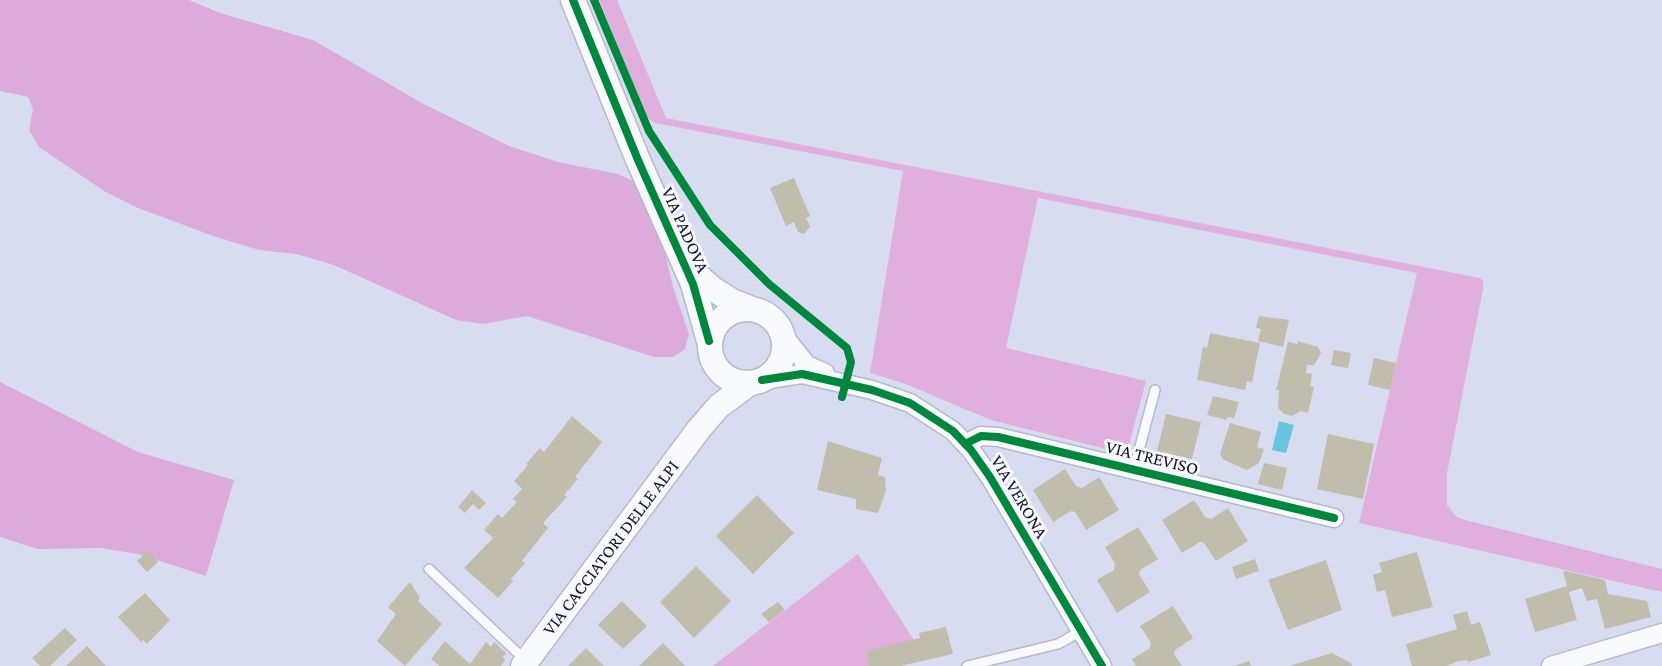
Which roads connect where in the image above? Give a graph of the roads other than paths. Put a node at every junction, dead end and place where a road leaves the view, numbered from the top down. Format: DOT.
graph roads {
  1 [pos="573,0"];
  2 [pos="683,261"];
  3 [pos="752,309"];
  4 [pos="783,334"];
  5 [pos="710,350"];
  6 [pos="756,382"];
  7 [pos="846,383"];
  8 [pos="1155,390"];
  9 [pos="699,429"];
  10 [pos="965,444"];
  11 [pos="1134,469"];
  12 [pos="1334,518"];
  13 [pos="429,568"];
  14 [pos="1081,631"];
  15 [pos="1662,633"];
  16 [pos="524,664"];
  17 [pos="967,666"];
  18 [pos="1102,666"];
  19 [pos="1551,666"];
  1 -- 2 [label="street, VIA PADOVA"];
  2 -- 3 [label="street, VIA PADOVA"];
  2 -- 5 [label="street, VIA PADOVA"];
  3 -- 4 [label="street"];
  3 -- 5 [label="street"];
  4 -- 6 [label="street, VIA CACCIATORI DELLE ALPI"];
  4 -- 7 [label="street, VIA VERONA"];
  5 -- 6 [label="street"];
  5 -- 9 [label="street, VIA CACCIATORI DELLE ALPI"];
  6 -- 7 [label="street, VIA VERONA"];
  6 -- 9 [label="street, VIA CACCIATORI DELLE ALPI"];
  7 -- 10 [label="street, VIA VERONA"];
  8 -- 11 [label="lane"];
  9 -- 16 [label="street, VIA CACCIATORI DELLE ALPI"];
  10 -- 11 [label="street, VIA TREVISO"];
  10 -- 14 [label="street, VIA VERONA"];
  11 -- 12 [label="street, VIA TREVISO"];
  13 -- 16 [label="lane"];
  14 -- 17 [label="lane"];
  14 -- 18 [label="street, VIA VERONA"];
  15 -- 19 [label="street"];
}
